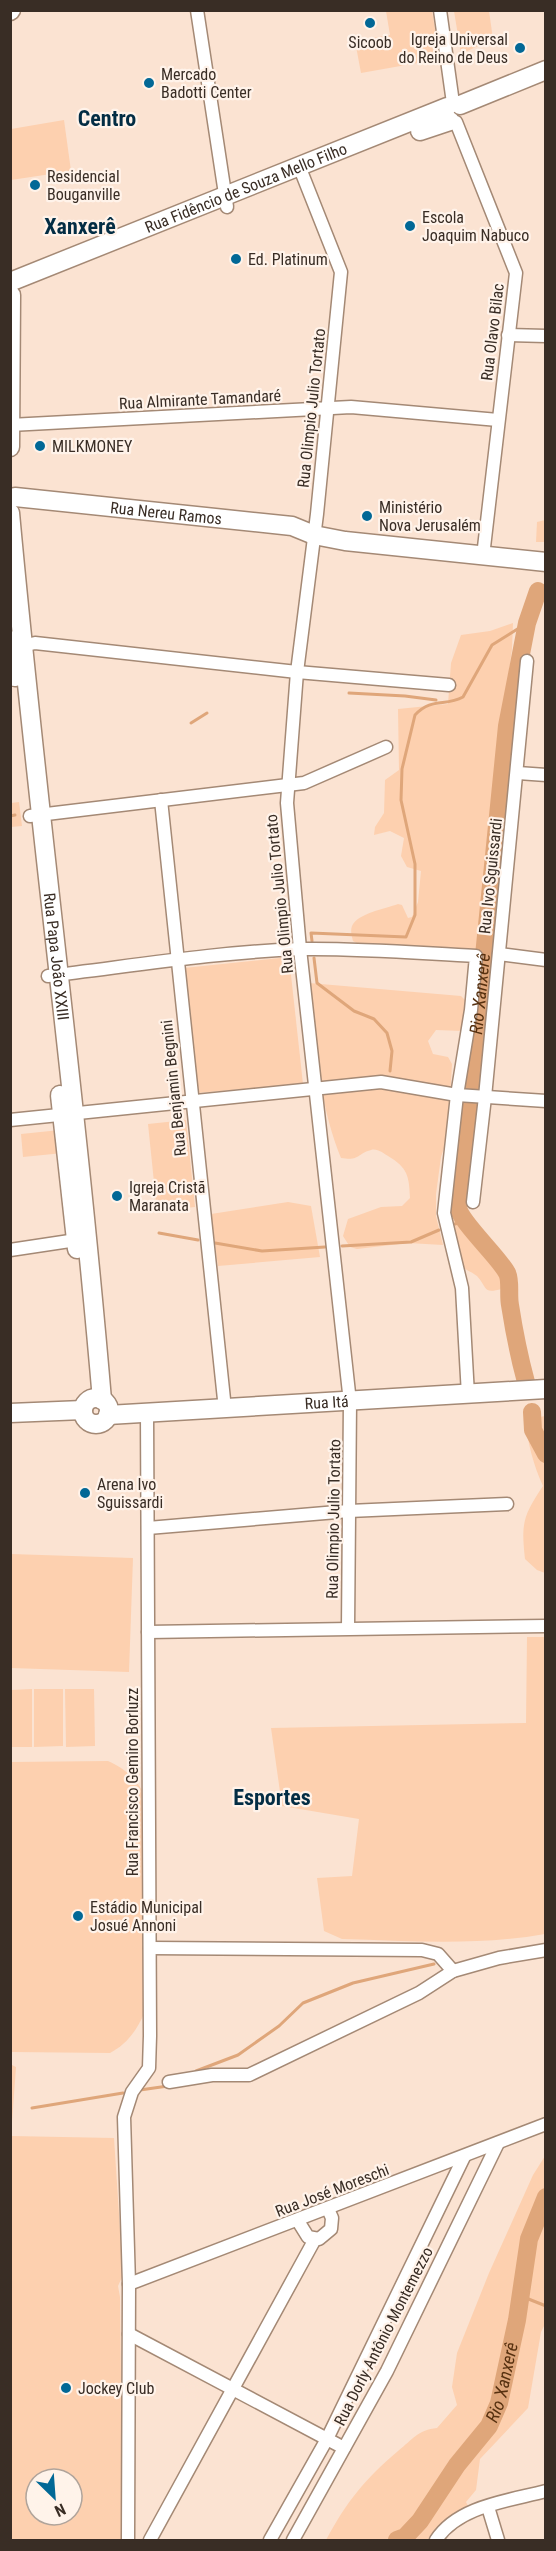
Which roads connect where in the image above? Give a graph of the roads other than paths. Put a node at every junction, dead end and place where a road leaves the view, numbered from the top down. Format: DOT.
graph roads {
  1 [pos="197,10"];
  2 [pos="440,10"];
  3 [pos="542,78"];
  4 [pos="455,112"];
  5 [pos="302,171"];
  6 [pos="226,202"];
  7 [pos="11,290"];
  8 [pos="508,335"];
  9 [pos="546,336"];
  10 [pos="11,347"];
  11 [pos="326,409"];
  12 [pos="498,420"];
  13 [pos="11,424"];
  14 [pos="10,447"];
  15 [pos="12,504"];
  16 [pos="314,535"];
  17 [pos="483,550"];
  18 [pos="546,551"];
  19 [pos="546,562"];
  20 [pos="14,578"];
  21 [pos="14,646"];
  22 [pos="527,661"];
  23 [pos="297,672"];
  24 [pos="449,685"];
  25 [pos="386,747"];
  26 [pos="518,773"];
  27 [pos="546,775"];
  28 [pos="287,785"];
  29 [pos="160,800"];
  30 [pos="36,815"];
  31 [pos="300,949"];
  32 [pos="499,954"];
  33 [pos="176,959"];
  34 [pos="546,960"];
  35 [pos="54,975"];
  36 [pos="316,1088"];
  37 [pos="472,1096"];
  38 [pos="191,1100"];
  39 [pos="546,1101"];
  40 [pos="68,1115"];
  41 [pos="10,1120"];
  42 [pos="473,1202"];
  43 [pos="82,1239"];
  44 [pos="10,1250"];
  45 [pos="546,1389"];
  46 [pos="468,1395"];
  47 [pos="350,1402"];
  48 [pos="96,1406"];
  49 [pos="225,1409"];
  50 [pos="10,1413"];
  51 [pos="147,1413"];
  52 [pos="507,1504"];
  53 [pos="350,1511"];
  54 [pos="148,1528"];
  55 [pos="546,1626"];
  56 [pos="348,1628"];
  57 [pos="148,1632"];
  58 [pos="150,1948"];
  59 [pos="546,1950"];
  60 [pos="453,1971"];
  61 [pos="170,2082"];
  62 [pos="546,2124"];
  63 [pos="498,2143"];
  64 [pos="464,2157"];
  65 [pos="328,2209"];
  66 [pos="298,2221"];
  67 [pos="315,2239"];
  68 [pos="129,2284"];
  69 [pos="129,2334"];
  70 [pos="232,2389"];
  71 [pos="327,2439"];
  72 [pos="344,2448"];
  73 [pos="546,2491"];
  74 [pos="488,2507"];
  75 [pos="128,2541"];
  76 [pos="150,2541"];
  77 [pos="270,2541"];
  78 [pos="293,2541"];
  79 [pos="436,2541"];
  80 [pos="498,2541"];
  1 -- 6 [label="street"];
  2 -- 4 [label="street, Rua Olavo Bilac"];
  3 -- 4 [label="street, Rua Fidêncio de Souza Mello Filho"];
  4 -- 5 [label="street, Rua Fidêncio de Souza Mello Filho"];
  4 -- 8 [label="street, Rua Olavo Bilac"];
  5 -- 6 [label="street, Rua Fidêncio de Souza Mello Filho"];
  5 -- 11 [label="street, Rua Olimpio Julio Tortato"];
  6 -- 7 [label="street, Rua Fidêncio de Souza Mello Filho"];
  7 -- 10 [label="street"];
  8 -- 9 [label="street"];
  8 -- 12 [label="street, Rua Olavo Bilac"];
  10 -- 13 [label="street"];
  11 -- 12 [label="street, Rua Almirante Tamandaré"];
  11 -- 13 [label="street, Rua Almirante Tamandaré"];
  11 -- 16 [label="street, Rua Olimpio Julio Tortato"];
  12 -- 17 [label="street, Rua Olavo Bilac"];
  13 -- 14 [label="street"];
  15 -- 16 [label="street, Rua Nereu Ramos"];
  15 -- 20 [label="street, Rua Papa João XXIII"];
  16 -- 17 [label="street, Rua Nereu Ramos"];
  16 -- 23 [label="street, Rua Olimpio Julio Tortato"];
  17 -- 18 [label="street, Rua Nereu Ramos"];
  17 -- 19 [label="street, Rua Nereu Ramos"];
  20 -- 21 [label="street, Rua Papa João XXIII"];
  21 -- 23 [label="street"];
  21 -- 30 [label="street, Rua Papa João XXIII"];
  22 -- 26 [label="street, Rua Ivo Sguissardi"];
  23 -- 24 [label="street"];
  23 -- 28 [label="street, Rua Olimpio Julio Tortato"];
  25 -- 28 [label="street"];
  26 -- 27 [label="street"];
  26 -- 32 [label="street, Rua Ivo Sguissardi"];
  28 -- 29 [label="street"];
  28 -- 31 [label="street, Rua Olimpio Julio Tortato"];
  29 -- 30 [label="street"];
  29 -- 33 [label="street, Rua Benjamin Begnini"];
  30 -- 35 [label="street, Rua Papa João XXIII"];
  31 -- 33 [label="street"];
  31 -- 36 [label="street, Rua Olimpio Julio Tortato"];
  31 -- 37 [label="street, Rua Ivo Sguissardi"];
  32 -- 34 [label="street"];
  32 -- 37 [label="street, Rua Ivo Sguissardi"];
  33 -- 35 [label="street"];
  33 -- 38 [label="street, Rua Benjamin Begnini"];
  35 -- 40 [label="street, Rua Papa João XXIII"];
  36 -- 37 [label="street"];
  36 -- 38 [label="street"];
  36 -- 47 [label="street, Rua Olimpio Julio Tortato"];
  37 -- 39 [label="street"];
  37 -- 42 [label="street, Rua Ivo Sguissardi"];
  37 -- 46 [label="street, Rua Ivo Sguissardi"];
  38 -- 40 [label="street"];
  38 -- 49 [label="street, Rua Benjamin Begnini"];
  40 -- 41 [label="street"];
  40 -- 43 [label="street, Rua Papa João XXIII"];
  43 -- 44 [label="street"];
  43 -- 48 [label="street, Rua Papa João XXIII"];
  45 -- 46 [label="street, Rua Itá"];
  46 -- 47 [label="street, Rua Itá"];
  47 -- 49 [label="street, Rua Itá"];
  47 -- 53 [label="street, Rua Olimpio Julio Tortato"];
  48 -- 50 [label="street, Rua Itá"];
  48 -- 51 [label="street, Rua Itá"];
  49 -- 51 [label="street, Rua Itá"];
  51 -- 54 [label="street, Rua Francisco Gemiro Borluzz"];
  52 -- 53 [label="street"];
  53 -- 54 [label="street"];
  53 -- 56 [label="street, Rua Olimpio Julio Tortato"];
  54 -- 57 [label="street, Rua Francisco Gemiro Borluzz"];
  55 -- 56 [label="street"];
  56 -- 57 [label="street"];
  57 -- 58 [label="street, Rua Francisco Gemiro Borluzz"];
  58 -- 60 [label="street"];
  58 -- 68 [label="street, Rua Francisco Gemiro Borluzz"];
  59 -- 60 [label="street"];
  60 -- 61 [label="street"];
  62 -- 63 [label="street, Rua José Moreschi"];
  63 -- 64 [label="street, Rua José Moreschi"];
  63 -- 72 [label="street, Rua Dorly Antônio Montemezzo"];
  64 -- 65 [label="street, Rua José Moreschi"];
  64 -- 71 [label="street, Rua Dorly Antônio Montemezzo"];
  65 -- 66 [label="street, Rua José Moreschi"];
  65 -- 67 [label="street"];
  66 -- 67 [label="street"];
  66 -- 68 [label="street, Rua José Moreschi"];
  67 -- 70 [label="street"];
  68 -- 69 [label="street, Rua Francisco Gemiro Borluzz"];
  69 -- 70 [label="street"];
  69 -- 75 [label="street, Rua Francisco Gemiro Borluzz"];
  70 -- 71 [label="street"];
  70 -- 76 [label="street"];
  71 -- 72 [label="street"];
  71 -- 77 [label="street, Rua Dorly Antônio Montemezzo"];
  72 -- 78 [label="street, Rua Dorly Antônio Montemezzo"];
  73 -- 74 [label="street"];
  74 -- 79 [label="street"];
  74 -- 80 [label="street"];
}
